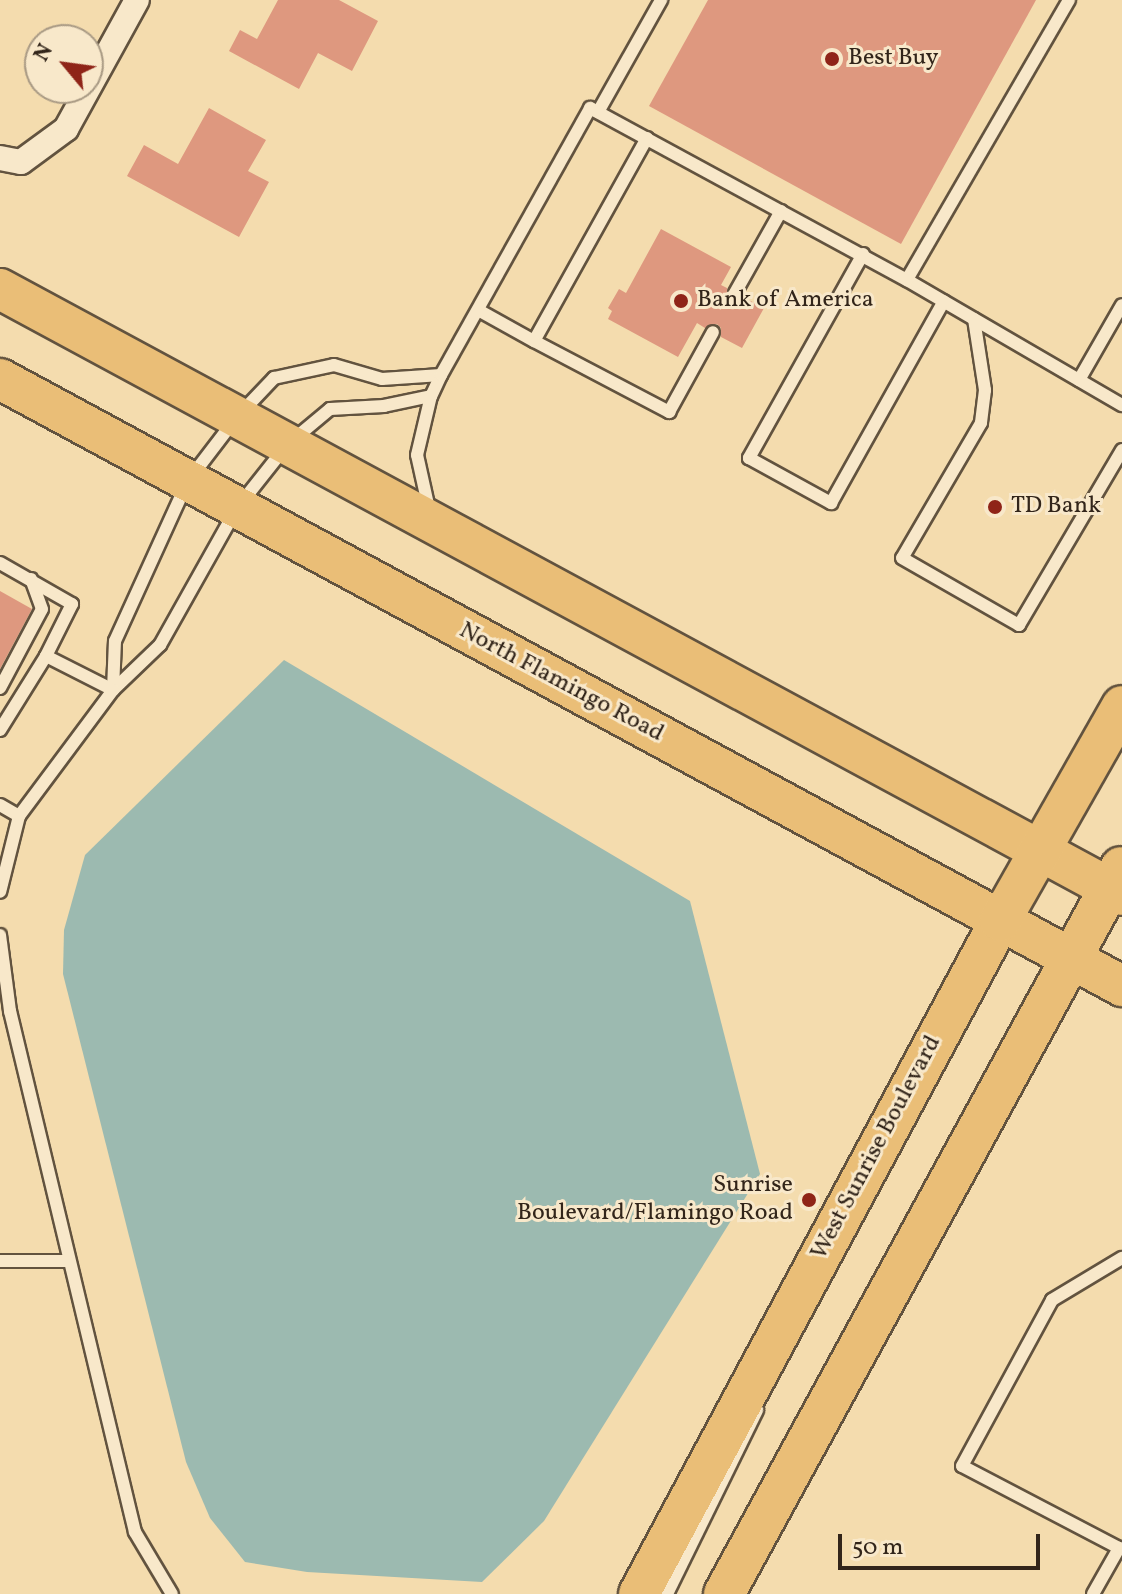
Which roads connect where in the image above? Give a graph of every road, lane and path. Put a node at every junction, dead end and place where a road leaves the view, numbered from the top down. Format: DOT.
graph roads {
  1 [pos="137,0"];
  2 [pos="661,0"];
  3 [pos="1069,0"];
  4 [pos="598,112"];
  5 [pos="647,138"];
  6 [pos="11,160"];
  7 [pos="781,211"];
  8 [pos="863,254"];
  9 [pos="907,280"];
  10 [pos="0,289"];
  11 [pos="735,293"];
  12 [pos="944,301"];
  13 [pos="1122,305"];
  14 [pos="478,310"];
  15 [pos="974,319"];
  16 [pos="713,332"];
  17 [pos="534,341"];
  18 [pos="441,375"];
  19 [pos="0,379"];
  20 [pos="1079,380"];
  21 [pos="431,396"];
  22 [pos="1122,405"];
  23 [pos="237,417"];
  24 [pos="287,445"];
  25 [pos="1122,450"];
  26 [pos="188,481"];
  27 [pos="237,508"];
  28 [pos="433,524"];
  29 [pos="0,563"];
  30 [pos="31,579"];
  31 [pos="46,656"];
  32 [pos="0,688"];
  33 [pos="113,690"];
  34 [pos="1122,706"];
  35 [pos="0,730"];
  36 [pos="0,805"];
  37 [pos="19,816"];
  38 [pos="1040,851"];
  39 [pos="1118,883"];
  40 [pos="0,892"];
  41 [pos="1000,921"];
  42 [pos="0,935"];
  43 [pos="1070,959"];
  44 [pos="1122,986"];
  45 [pos="1122,1258"];
  46 [pos="0,1261"];
  47 [pos="69,1261"];
  48 [pos="758,1368"];
  49 [pos="172,1594"];
  50 [pos="639,1594"];
  51 [pos="667,1594"];
  52 [pos="724,1594"];
  53 [pos="1093,1594"];
  1 -- 6 [label="street"];
  2 -- 4 [label="lane"];
  3 -- 9 [label="lane"];
  4 -- 5 [label="lane"];
  4 -- 14 [label="lane"];
  5 -- 7 [label="lane"];
  5 -- 17 [label="lane"];
  7 -- 8 [label="lane"];
  7 -- 11 [label="lane"];
  8 -- 9 [label="lane"];
  8 -- 12 [label="lane"];
  9 -- 12 [label="lane"];
  10 -- 23 [label="highway"];
  12 -- 15 [label="lane"];
  13 -- 20 [label="lane"];
  14 -- 17 [label="lane"];
  14 -- 18 [label="lane"];
  15 -- 20 [label="lane"];
  15 -- 25 [label="lane"];
  16 -- 17 [label="lane"];
  18 -- 21 [label="lane"];
  18 -- 23 [label="lane"];
  19 -- 26 [label="highway, North Flamingo Road"];
  20 -- 22 [label="lane"];
  21 -- 24 [label="lane"];
  21 -- 28 [label="lane"];
  23 -- 24 [label="highway"];
  23 -- 26 [label="lane"];
  24 -- 27 [label="lane"];
  24 -- 28 [label="highway"];
  26 -- 27 [label="highway, North Flamingo Road"];
  26 -- 33 [label="lane"];
  27 -- 33 [label="lane"];
  27 -- 41 [label="highway, North Flamingo Road"];
  28 -- 38 [label="highway"];
  29 -- 30 [label="lane"];
  30 -- 31 [label="lane"];
  30 -- 32 [label="lane"];
  31 -- 33 [label="lane"];
  31 -- 35 [label="lane"];
  33 -- 37 [label="lane"];
  34 -- 38 [label="highway, West Sunrise Boulevard"];
  36 -- 37 [label="lane"];
  37 -- 40 [label="lane"];
  38 -- 39 [label="highway"];
  38 -- 41 [label="highway, West Sunrise Boulevard"];
  39 -- 43 [label="highway"];
  41 -- 43 [label="highway, North Flamingo Road"];
  41 -- 48 [label="highway, West Sunrise Boulevard"];
  42 -- 47 [label="lane"];
  43 -- 44 [label="highway, North Flamingo Road"];
  43 -- 52 [label="highway"];
  45 -- 53 [label="lane"];
  46 -- 47 [label="lane"];
  47 -- 49 [label="lane"];
  48 -- 50 [label="highway, West Sunrise Boulevard"];
  48 -- 51 [label="lane"];
}
